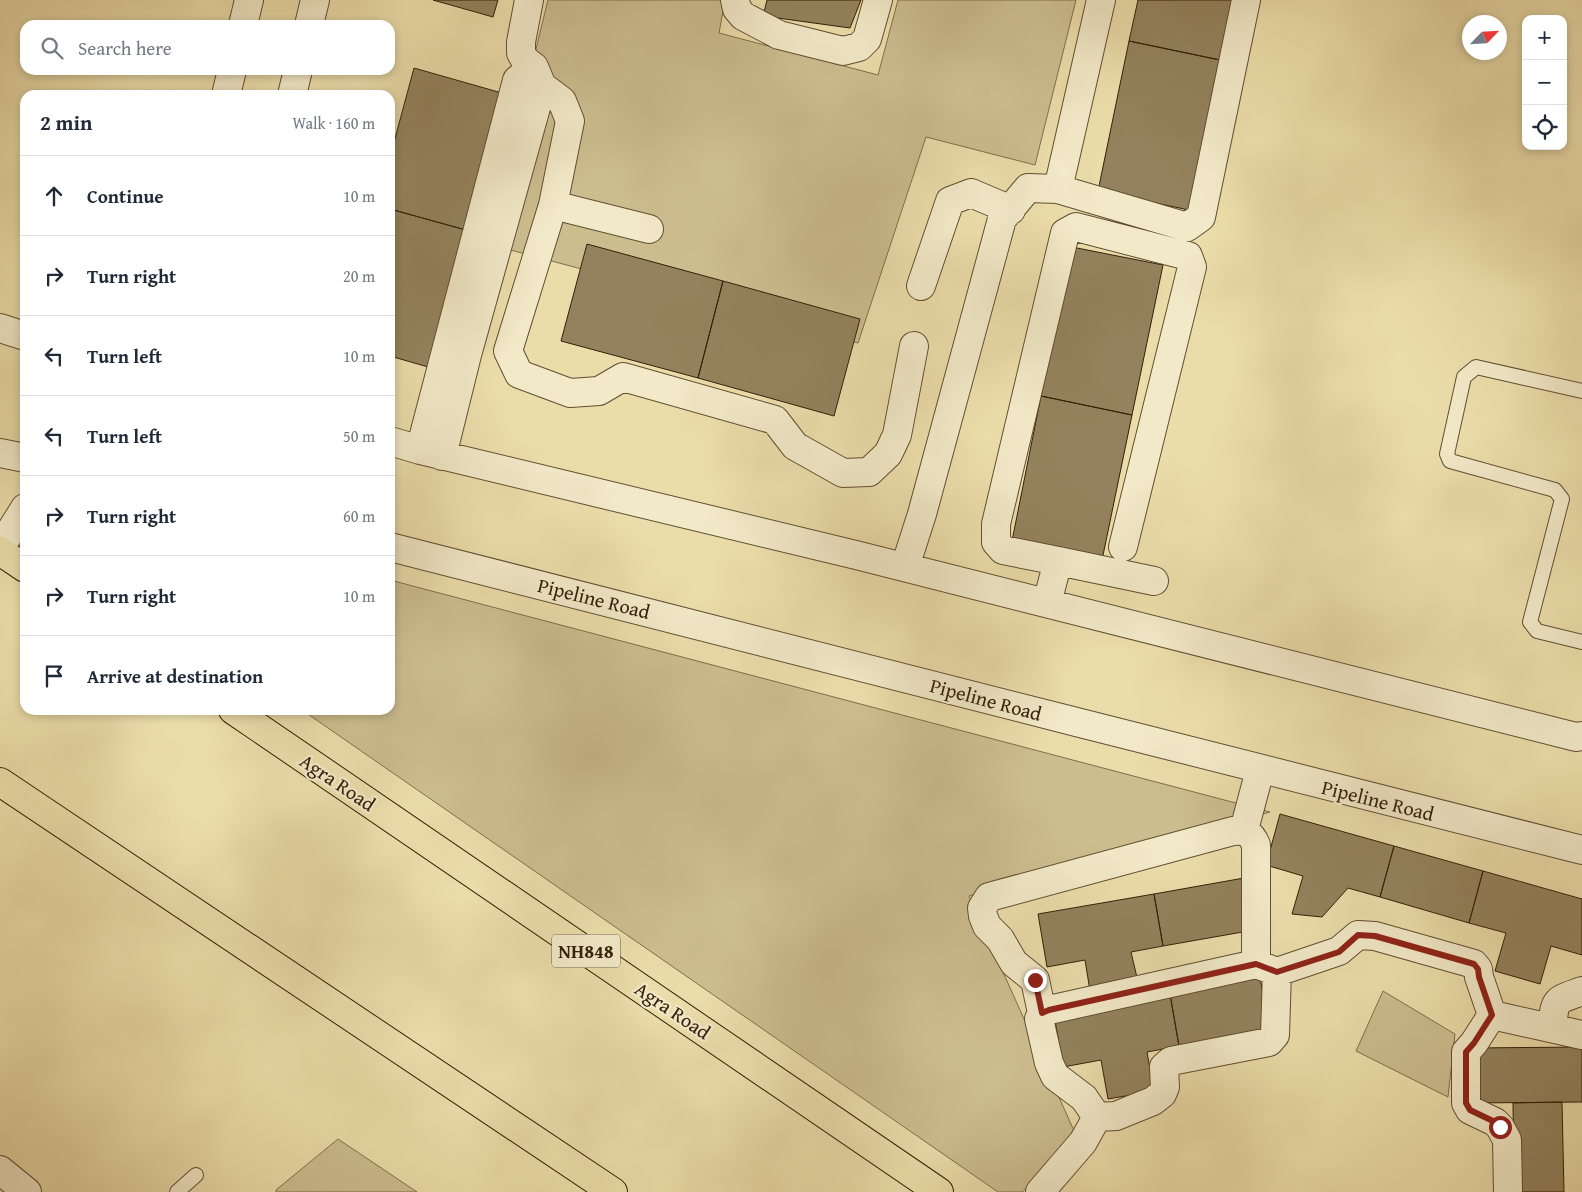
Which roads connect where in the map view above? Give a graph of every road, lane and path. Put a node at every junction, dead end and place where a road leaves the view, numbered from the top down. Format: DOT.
graph roads {
  1 [pos="249,0"];
  2 [pos="315,0"];
  3 [pos="529,0"];
  4 [pos="735,0"];
  5 [pos="878,0"];
  6 [pos="1101,0"];
  7 [pos="1246,0"];
  8 [pos="244,20"];
  9 [pos="310,20"];
  10 [pos="231,75"];
  11 [pos="297,75"];
  12 [pos="538,76"];
  13 [pos="227,90"];
  14 [pos="293,90"];
  15 [pos="1058,189"];
  16 [pos="552,204"];
  17 [pos="1011,210"];
  18 [pos="649,229"];
  19 [pos="922,286"];
  20 [pos="0,328"];
  21 [pos="20,334"];
  22 [pos="914,346"];
  23 [pos="1582,391"];
  24 [pos="395,442"];
  25 [pos="0,453"];
  26 [pos="431,453"];
  27 [pos="20,457"];
  28 [pos="20,516"];
  29 [pos="1123,547"];
  30 [pos="395,548"];
  31 [pos="0,549"];
  32 [pos="1058,562"];
  33 [pos="20,564"];
  34 [pos="906,567"];
  35 [pos="1154,581"];
  36 [pos="1047,603"];
  37 [pos="1582,642"];
  38 [pos="240,715"];
  39 [pos="1582,736"];
  40 [pos="1260,770"];
  41 [pos="0,782"];
  42 [pos="1244,830"];
  43 [pos="1582,850"];
  44 [pos="1267,968"];
  45 [pos="1582,991"];
  46 [pos="1042,1013"];
  47 [pos="1492,1015"];
  48 [pos="1552,1028"];
  49 [pos="1582,1035"];
  50 [pos="1098,1117"];
  51 [pos="0,1170"];
  52 [pos="196,1176"];
  53 [pos="26,1192"];
  54 [pos="177,1192"];
  55 [pos="613,1192"];
  56 [pos="939,1192"];
  57 [pos="1040,1192"];
  58 [pos="1508,1192"];
  1 -- 8 [label="street"];
  2 -- 9 [label="street"];
  3 -- 12 [label="street"];
  4 -- 5 [label="street"];
  6 -- 15 [label="street"];
  7 -- 15 [label="street"];
  10 -- 13 [label="street"];
  11 -- 14 [label="street"];
  12 -- 16 [label="street"];
  12 -- 26 [label="street"];
  15 -- 17 [label="street"];
  16 -- 18 [label="street"];
  16 -- 22 [label="street"];
  17 -- 19 [label="street"];
  17 -- 34 [label="street"];
  20 -- 21 [label="street"];
  23 -- 37 [label="lane"];
  24 -- 26 [label="street"];
  25 -- 27 [label="street"];
  26 -- 34 [label="street"];
  28 -- 31 [label="street"];
  29 -- 32 [label="street"];
  30 -- 40 [label="street, Pipeline Road"];
  31 -- 33 [label="highway"];
  32 -- 35 [label="street"];
  32 -- 36 [label="street"];
  34 -- 36 [label="street"];
  36 -- 39 [label="street"];
  38 -- 56 [label="highway, Agra Road / NH848"];
  40 -- 42 [label="street"];
  40 -- 43 [label="street, Pipeline Road"];
  41 -- 55 [label="highway"];
  42 -- 44 [label="street"];
  42 -- 46 [label="street"];
  44 -- 46 [label="street"];
  44 -- 47 [label="street"];
  44 -- 50 [label="street"];
  45 -- 48 [label="street"];
  46 -- 50 [label="street"];
  47 -- 48 [label="street"];
  47 -- 58 [label="street"];
  48 -- 49 [label="street"];
  50 -- 57 [label="street"];
  51 -- 53 [label="street"];
  52 -- 54 [label="lane"];
}
